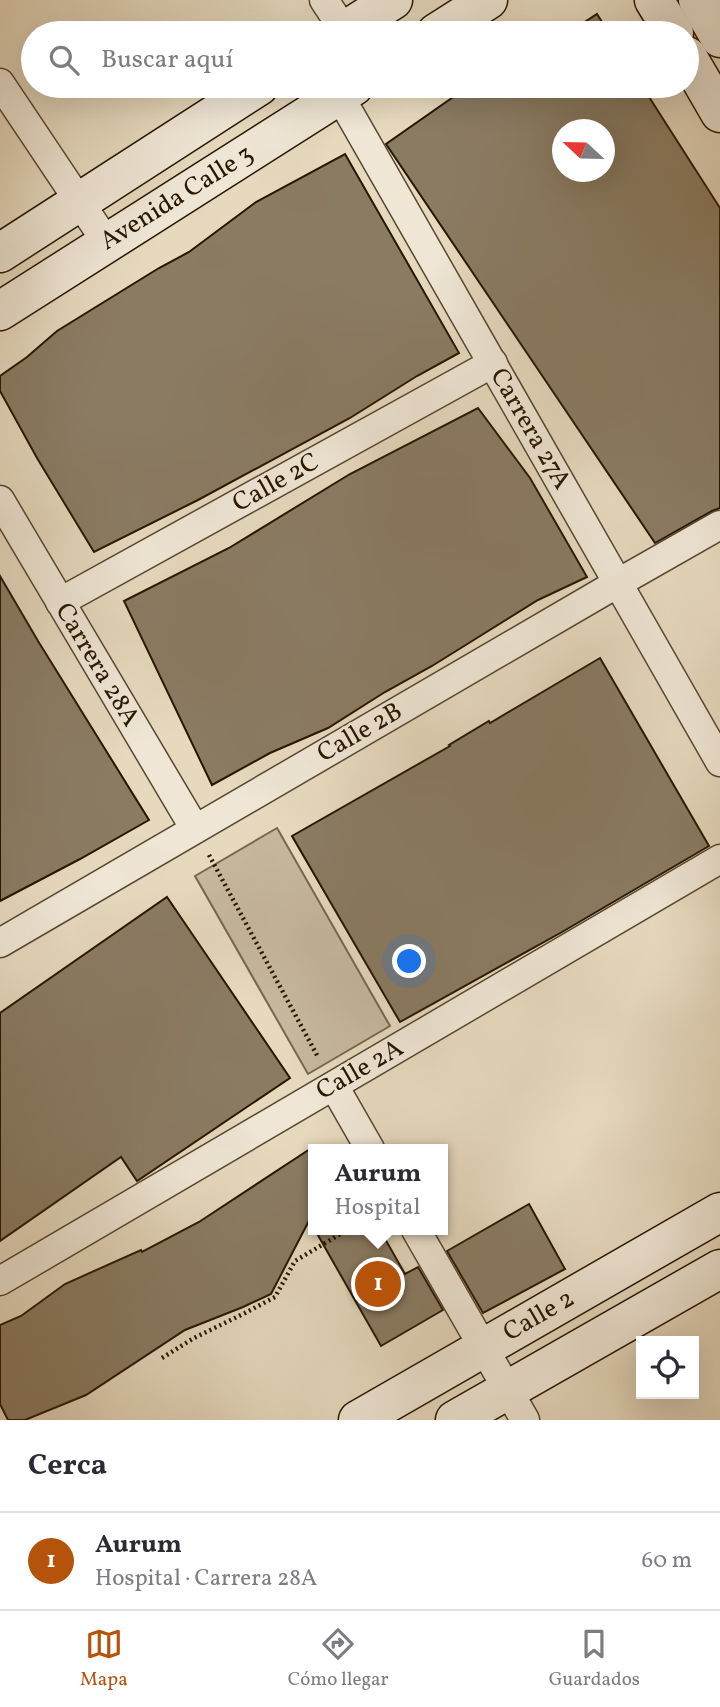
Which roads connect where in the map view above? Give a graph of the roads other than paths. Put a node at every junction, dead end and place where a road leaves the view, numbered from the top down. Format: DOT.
graph roads {
  1 [pos="393,0"];
  2 [pos="488,0"];
  3 [pos="654,0"];
  4 [pos="698,0"];
  5 [pos="346,21"];
  6 [pos="455,21"];
  7 [pos="667,21"];
  8 [pos="720,38"];
  9 [pos="699,77"];
  10 [pos="0,83"];
  11 [pos="240,98"];
  12 [pos="334,98"];
  13 [pos="351,98"];
  14 [pos="720,113"];
  15 [pos="79,201"];
  16 [pos="107,243"];
  17 [pos="0,253"];
  18 [pos="0,311"];
  19 [pos="493,363"];
  20 [pos="0,500"];
  21 [pos="720,525"];
  22 [pos="618,583"];
  23 [pos="60,602"];
  24 [pos="720,762"];
  25 [pos="195,829"];
  26 [pos="720,859"];
  27 [pos="0,943"];
  28 [pos="334,1086"];
  29 [pos="367,1144"];
  30 [pos="720,1212"];
  31 [pos="419,1235"];
  32 [pos="720,1269"];
  33 [pos="0,1281"];
  34 [pos="484,1348"];
  35 [pos="516,1405"];
  36 [pos="358,1420"];
  37 [pos="456,1420"];
  1 -- 5 [label="street"];
  2 -- 6 [label="street"];
  3 -- 7 [label="street"];
  4 -- 8 [label="street"];
  9 -- 14 [label="street"];
  10 -- 15 [label="street"];
  11 -- 15 [label="street, Avenida Calle 3"];
  12 -- 16 [label="street, Avenida Calle 3"];
  13 -- 19 [label="street, Carrera 27A"];
  15 -- 16 [label="street"];
  15 -- 17 [label="street, Avenida Calle 3"];
  16 -- 18 [label="street, Avenida Calle 3"];
  19 -- 22 [label="street, Carrera 27A"];
  19 -- 23 [label="street, Calle 2C"];
  20 -- 23 [label="street, Carrera 28A"];
  21 -- 22 [label="street, Calle 2B"];
  22 -- 24 [label="street, Carrera 27A"];
  22 -- 25 [label="street, Calle 2B"];
  23 -- 25 [label="street, Carrera 28A"];
  25 -- 27 [label="street, Calle 2B"];
  26 -- 28 [label="street, Calle 2A"];
  28 -- 29 [label="street"];
  28 -- 33 [label="street, Calle 2A"];
  30 -- 34 [label="street, Calle 2"];
  31 -- 34 [label="street"];
  32 -- 35 [label="street, Calle 2"];
  34 -- 35 [label="street"];
  34 -- 36 [label="street, Calle 2"];
  35 -- 37 [label="street, Calle 2"];
}
